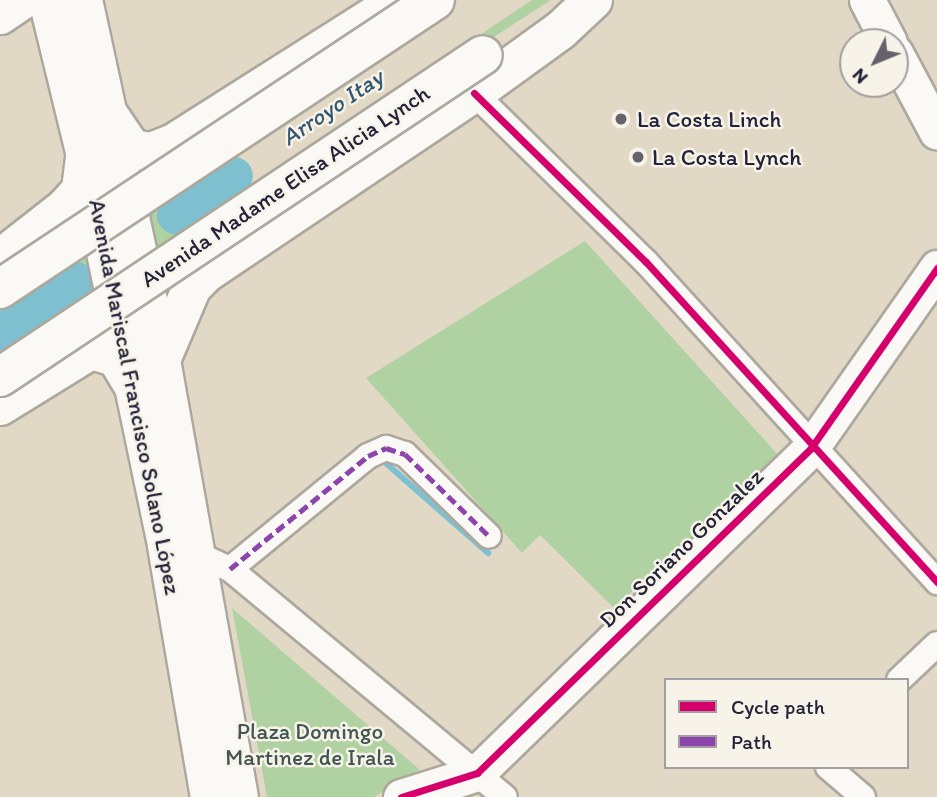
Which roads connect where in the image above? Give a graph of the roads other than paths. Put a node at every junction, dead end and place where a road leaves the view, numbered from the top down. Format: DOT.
graph roads {
  1 [pos="24,0"];
  2 [pos="48,0"];
  3 [pos="83,0"];
  4 [pos="399,0"];
  5 [pos="435,0"];
  6 [pos="573,0"];
  7 [pos="593,0"];
  8 [pos="867,0"];
  9 [pos="0,16"];
  10 [pos="882,28"];
  11 [pos="909,79"];
  12 [pos="474,93"];
  13 [pos="110,117"];
  14 [pos="937,132"];
  15 [pos="85,152"];
  16 [pos="119,236"];
  17 [pos="0,259"];
  18 [pos="937,268"];
  19 [pos="0,289"];
  20 [pos="161,360"];
  21 [pos="0,377"];
  22 [pos="132,384"];
  23 [pos="0,406"];
  24 [pos="811,448"];
  25 [pos="489,536"];
  26 [pos="195,553"];
  27 [pos="230,569"];
  28 [pos="937,582"];
  29 [pos="937,643"];
  30 [pos="901,678"];
  31 [pos="830,769"];
  32 [pos="477,773"];
  33 [pos="210,797"];
  34 [pos="239,797"];
  35 [pos="401,797"];
  36 [pos="505,797"];
  37 [pos="863,797"];
  1 -- 9 [label="street"];
  2 -- 15 [label="highway, Avenida Mariscal Francisco Solano López"];
  3 -- 13 [label="highway, Avenida Mariscal Francisco Solano López"];
  4 -- 13 [label="highway"];
  5 -- 19 [label="highway, bridge"];
  6 -- 21 [label="highway, Avenida Madame Elisa Alicia Lynch, bridge"];
  7 -- 12 [label="highway"];
  8 -- 10 [label="street"];
  11 -- 14 [label="street"];
  12 -- 20 [label="highway"];
  12 -- 24 [label="street"];
  13 -- 16 [label="highway, Avenida Mariscal Francisco Solano López"];
  15 -- 16 [label="highway, Avenida Mariscal Francisco Solano López"];
  15 -- 17 [label="highway"];
  16 -- 20 [label="highway, Avenida Mariscal Francisco Solano López"];
  16 -- 22 [label="highway, Avenida Mariscal Francisco Solano López"];
  18 -- 24 [label="street, Don Soriano Gonzalez"];
  20 -- 26 [label="highway, Avenida Mariscal Francisco Solano López"];
  22 -- 23 [label="highway"];
  22 -- 33 [label="highway, Avenida Mariscal Francisco Solano López"];
  24 -- 28 [label="street"];
  24 -- 32 [label="street, Don Soriano Gonzalez"];
  25 -- 27 [label="street"];
  26 -- 27 [label="street"];
  26 -- 34 [label="highway, Avenida Mariscal Francisco Solano López"];
  27 -- 32 [label="street"];
  29 -- 30 [label="street"];
  31 -- 37 [label="street"];
  32 -- 35 [label="street, Don Soriano Gonzalez"];
  32 -- 36 [label="street"];
}
